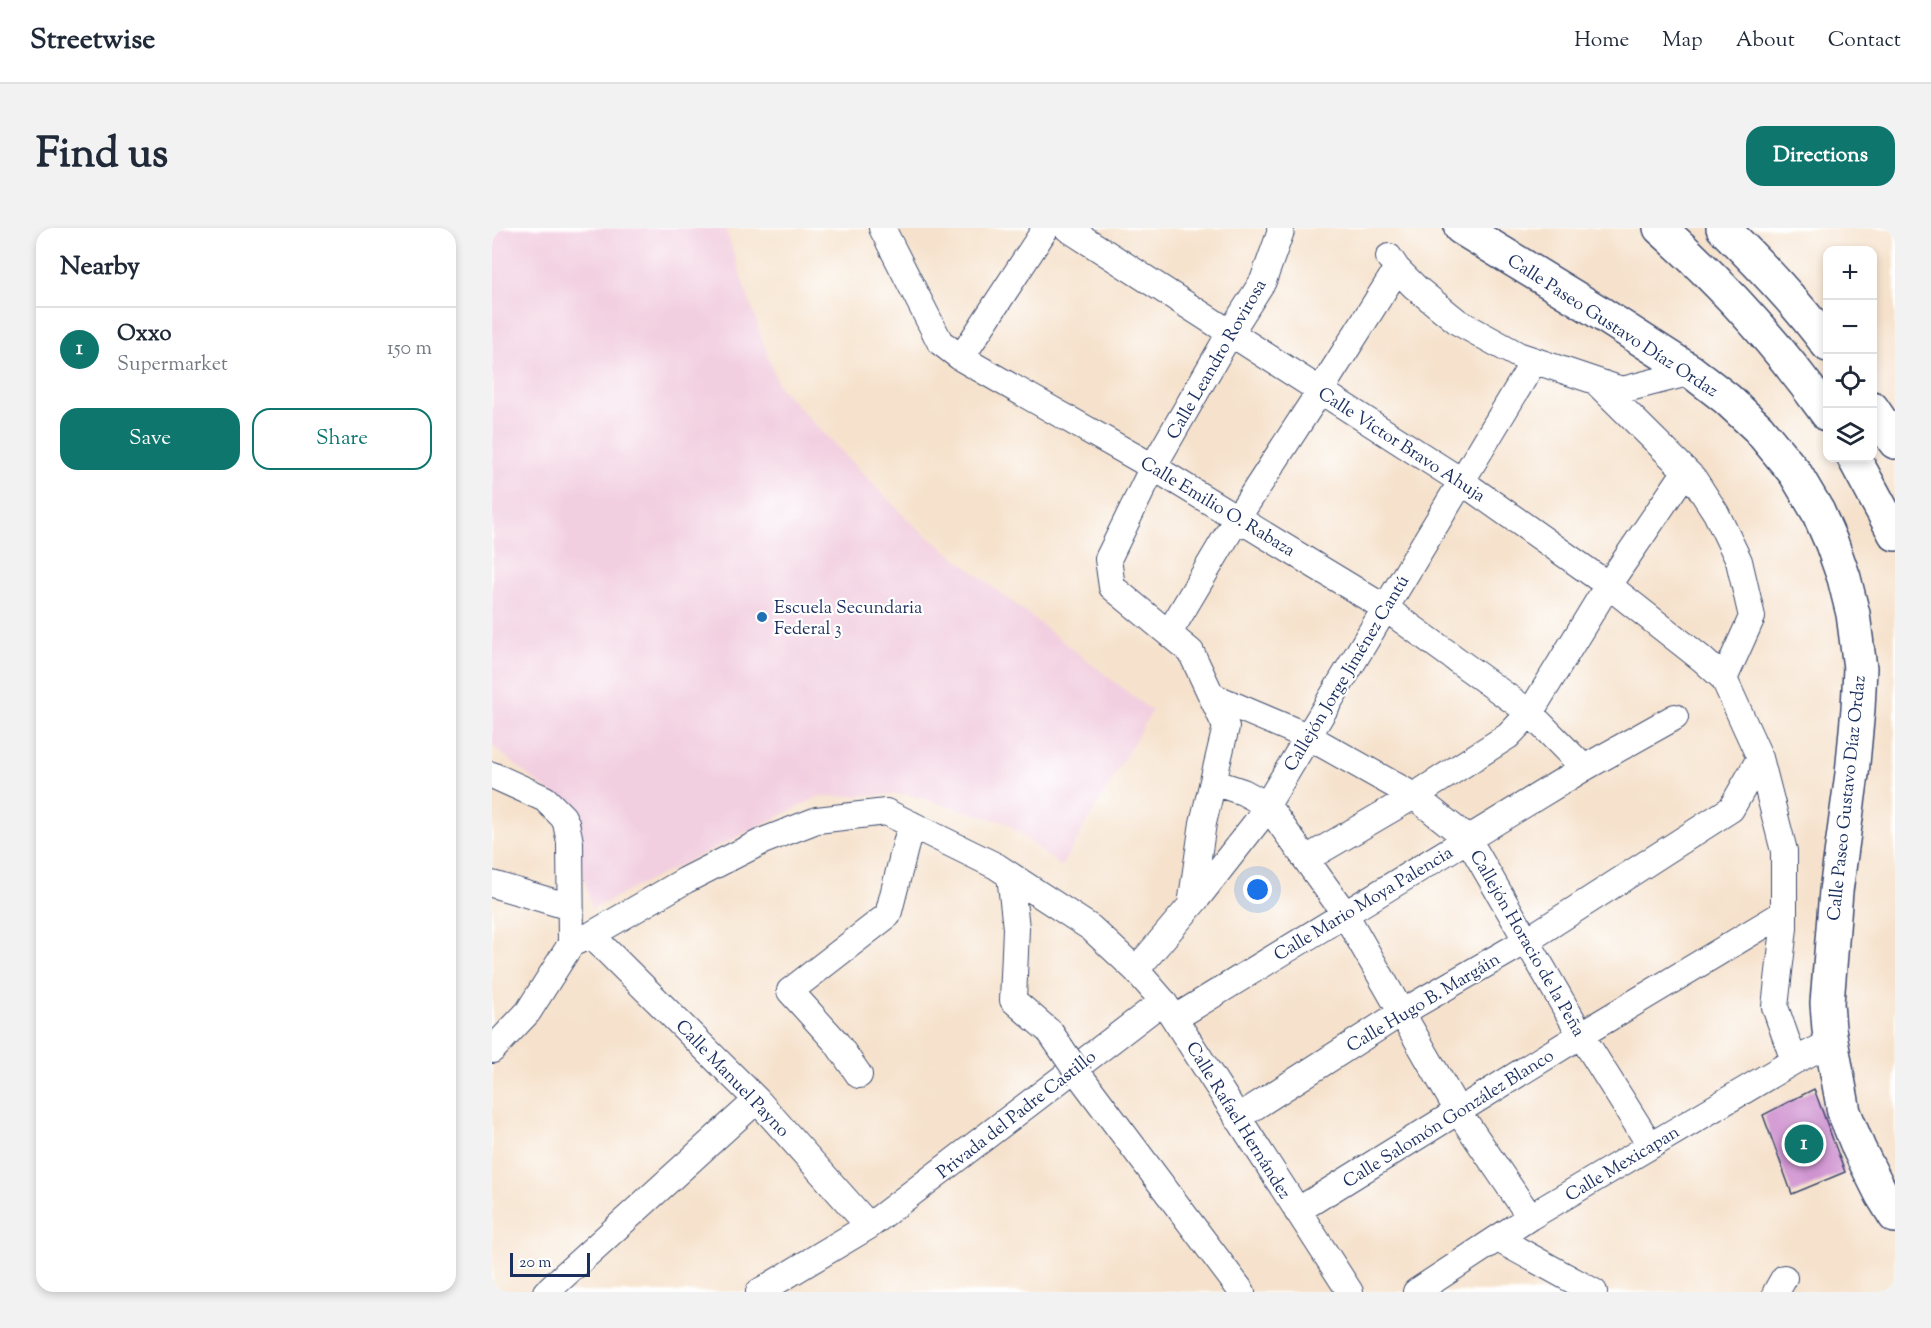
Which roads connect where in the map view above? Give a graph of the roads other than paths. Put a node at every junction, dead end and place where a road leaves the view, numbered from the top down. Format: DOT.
graph roads {
  1 [pos="882,228"];
  2 [pos="1046,228"];
  3 [pos="1067,228"];
  4 [pos="1280,228"];
  5 [pos="1461,228"];
  6 [pos="1660,228"];
  7 [pos="1723,228"];
  8 [pos="1230,333"];
  9 [pos="1823,339"];
  10 [pos="960,358"];
  11 [pos="1534,361"];
  12 [pos="1692,372"];
  13 [pos="1594,381"];
  14 [pos="1320,391"];
  15 [pos="1823,410"];
  16 [pos="1877,415"];
  17 [pos="1895,442"];
  18 [pos="1856,462"];
  19 [pos="1153,466"];
  20 [pos="1686,471"];
  21 [pos="1461,481"];
  22 [pos="1238,517"];
  23 [pos="1895,534"];
  24 [pos="1608,585"];
  25 [pos="1385,608"];
  26 [pos="1169,633"];
  27 [pos="1724,679"];
  28 [pos="1212,696"];
  29 [pos="1530,713"];
  30 [pos="1675,717"];
  31 [pos="1309,737"];
  32 [pos="1760,758"];
  33 [pos="1584,768"];
  34 [pos="492,775"];
  35 [pos="1213,782"];
  36 [pos="1414,796"];
  37 [pos="1267,805"];
  38 [pos="911,824"];
  39 [pos="1468,839"];
  40 [pos="1306,859"];
  41 [pos="1010,875"];
  42 [pos="492,884"];
  43 [pos="1191,905"];
  44 [pos="570,907"];
  45 [pos="1784,913"];
  46 [pos="1345,914"];
  47 [pos="581,940"];
  48 [pos="1526,941"];
  49 [pos="1128,963"];
  50 [pos="1169,1009"];
  51 [pos="1401,1013"];
  52 [pos="1581,1035"];
  53 [pos="1832,1042"];
  54 [pos="492,1050"];
  55 [pos="1794,1061"];
  56 [pos="859,1075"];
  57 [pos="757,1100"];
  58 [pos="1458,1111"];
  59 [pos="1237,1118"];
  60 [pos="1650,1146"];
  61 [pos="1298,1211"];
  62 [pos="1895,1216"];
  63 [pos="1530,1217"];
  64 [pos="869,1226"];
  65 [pos="1498,1239"];
  66 [pos="546,1292"];
  67 [pos="759,1292"];
  68 [pos="1242,1292"];
  69 [pos="1350,1292"];
  70 [pos="1416,1292"];
  71 [pos="1594,1292"];
  1 -- 10 [label="street, Calle Emilio O. Rabaza"];
  2 -- 10 [label="street"];
  3 -- 8 [label="street, Calle Víctor Bravo Ahuja"];
  4 -- 8 [label="street, Calle Leandro Rovirosa"];
  5 -- 12 [label="main road, Calle Paseo Gustavo Díaz Ordaz"];
  6 -- 15 [label="main road"];
  7 -- 9 [label="main road"];
  8 -- 14 [label="street, Calle Víctor Bravo Ahuja"];
  8 -- 19 [label="street, Calle Leandro Rovirosa"];
  10 -- 19 [label="street, Calle Emilio O. Rabaza"];
  11 -- 13 [label="street"];
  11 -- 14 [label="street"];
  11 -- 21 [label="street, Callejón Jorge Jiménez Cantú"];
  12 -- 13 [label="street"];
  12 -- 53 [label="main road, Calle Paseo Gustavo Díaz Ordaz"];
  13 -- 20 [label="street"];
  14 -- 21 [label="street, Calle Víctor Bravo Ahuja"];
  14 -- 22 [label="street"];
  16 -- 17 [label="main road"];
  18 -- 23 [label="main road"];
  19 -- 22 [label="street, Calle Emilio O. Rabaza"];
  19 -- 26 [label="street, Calle Leandro Rovirosa"];
  20 -- 24 [label="street"];
  20 -- 27 [label="street"];
  21 -- 24 [label="street, Calle Víctor Bravo Ahuja"];
  21 -- 25 [label="street, Callejón Jorge Jiménez Cantú"];
  22 -- 25 [label="street, Calle Emilio O. Rabaza"];
  22 -- 26 [label="street"];
  24 -- 27 [label="street, Calle Víctor Bravo Ahuja"];
  24 -- 29 [label="street"];
  25 -- 29 [label="street, Calle Emilio O. Rabaza"];
  25 -- 31 [label="street, Callejón Jorge Jiménez Cantú"];
  26 -- 28 [label="street"];
  27 -- 32 [label="street"];
  28 -- 31 [label="street, Callejón Horacio de la Peña"];
  28 -- 35 [label="street"];
  29 -- 33 [label="street, Calle Emilio O. Rabaza"];
  29 -- 36 [label="street"];
  30 -- 33 [label="street, Calle Mario Moya Palencia"];
  31 -- 36 [label="street, Callejón Horacio de la Peña"];
  31 -- 37 [label="street, Callejón Jorge Jiménez Cantú"];
  32 -- 45 [label="street"];
  32 -- 48 [label="street, Calle Hugo B. Margáin"];
  33 -- 39 [label="street, Calle Mario Moya Palencia"];
  34 -- 44 [label="street"];
  35 -- 37 [label="street"];
  35 -- 43 [label="street"];
  36 -- 39 [label="street, Callejón Horacio de la Peña"];
  36 -- 40 [label="street"];
  37 -- 40 [label="street"];
  37 -- 43 [label="street, Callejón Jorge Jiménez Cantú"];
  38 -- 41 [label="street, Calle Rafael Hernández"];
  38 -- 47 [label="street, Calle Rafael Hernández"];
  38 -- 56 [label="street"];
  39 -- 46 [label="street, Calle Mario Moya Palencia"];
  39 -- 48 [label="street, Callejón Horacio de la Peña"];
  40 -- 46 [label="street"];
  41 -- 49 [label="street, Calle Rafael Hernández"];
  41 -- 68 [label="street, bridge"];
  42 -- 44 [label="street"];
  43 -- 49 [label="street, Callejón Jorge Jiménez Cantú"];
  44 -- 47 [label="street"];
  45 -- 52 [label="street, Calle Salomón González Blanco"];
  45 -- 55 [label="street"];
  46 -- 50 [label="street, Calle Mario Moya Palencia"];
  46 -- 51 [label="street"];
  47 -- 54 [label="street"];
  47 -- 57 [label="street, Calle Manuel Payno"];
  48 -- 51 [label="street, Calle Hugo B. Margáin"];
  48 -- 52 [label="street, Callejón Horacio de la Peña"];
  49 -- 50 [label="street, Calle Rafael Hernández"];
  50 -- 59 [label="street, Calle Rafael Hernández"];
  50 -- 64 [label="street, Privada del Padre Castillo"];
  51 -- 58 [label="street"];
  51 -- 59 [label="street, Calle Hugo B. Margáin"];
  52 -- 58 [label="street, Calle Salomón González Blanco"];
  52 -- 60 [label="street, Callejón Horacio de la Peña"];
  53 -- 55 [label="street, Calle Mexicapan"];
  53 -- 62 [label="main road, Calle Paseo Gustavo Díaz Ordaz"];
  55 -- 60 [label="street, Calle Mexicapan"];
  57 -- 64 [label="street, Calle Manuel Payno"];
  57 -- 66 [label="street"];
  58 -- 61 [label="street, Calle Salomón González Blanco"];
  58 -- 63 [label="street"];
  59 -- 61 [label="street, Calle Rafael Hernández"];
  60 -- 63 [label="street, Calle Mexicapan"];
  61 -- 69 [label="street, Calle Rafael Hernández"];
  63 -- 65 [label="street, Calle Mexicapan"];
  64 -- 67 [label="street, Privada del Padre Castillo"];
  65 -- 70 [label="street, Calle Mexicapan"];
  65 -- 71 [label="street"];
}
